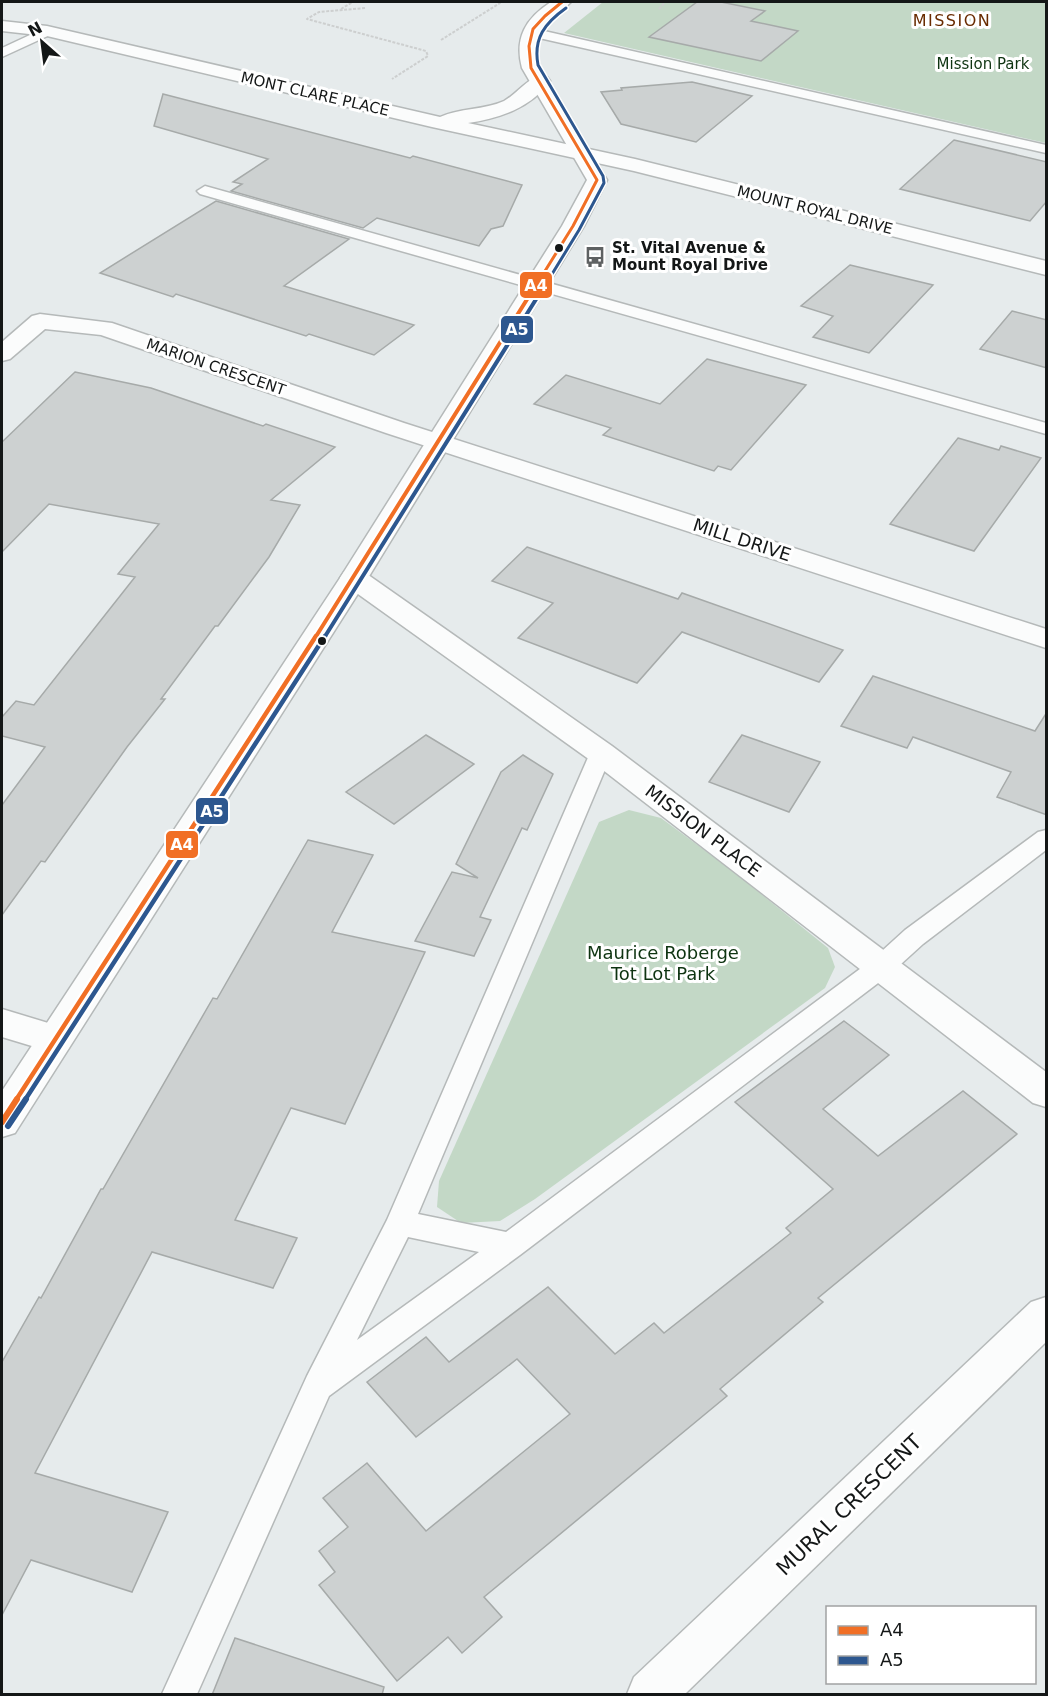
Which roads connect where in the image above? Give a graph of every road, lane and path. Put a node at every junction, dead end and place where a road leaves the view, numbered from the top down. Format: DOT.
graph roads {
  1 [pos="353,2"];
  2 [pos="498,2"];
  3 [pos="562,2"];
  4 [pos="665,2"];
  5 [pos="365,8"];
  6 [pos="659,9"];
  7 [pos="2,10"];
  8 [pos="337,10"];
  9 [pos="2,26"];
  10 [pos="47,31"];
  11 [pos="531,32"];
  12 [pos="441,40"];
  13 [pos="2,53"];
  14 [pos="540,81"];
  15 [pos="384,84"];
  16 [pos="432,121"];
  17 [pos="1047,149"];
  18 [pos="583,155"];
  19 [pos="205,191"];
  20 [pos="1047,268"];
  21 [pos="535,284"];
  22 [pos="2,354"];
  23 [pos="1047,429"];
  24 [pos="437,441"];
  25 [pos="354,578"];
  26 [pos="1047,639"];
  27 [pos="601,753"];
  28 [pos="1047,838"];
  29 [pos="881,967"];
  30 [pos="2,1023"];
  31 [pos="55,1039"];
  32 [pos="1047,1092"];
  33 [pos="2,1122"];
  34 [pos="400,1223"];
  35 [pos="510,1246"];
  36 [pos="1047,1315"];
  37 [pos="318,1386"];
  38 [pos="179,1695"];
  39 [pos="651,1695"];
  1 -- 8 [label="path"];
  2 -- 12 [label="path"];
  3 -- 11 [label="street"];
  4 -- 6 [label="path"];
  5 -- 8 [label="path"];
  7 -- 10 [label="street, MONT CLARE PLACE"];
  8 -- 15 [label="path"];
  9 -- 10 [label="street, MONT CLARE PLACE"];
  10 -- 13 [label="lane"];
  10 -- 16 [label="street, MONT CLARE PLACE"];
  11 -- 14 [label="street"];
  11 -- 17 [label="lane"];
  14 -- 16 [label="street"];
  14 -- 18 [label="street"];
  16 -- 18 [label="street, MONT CLARE PLACE"];
  18 -- 20 [label="street, MOUNT ROYAL DRIVE"];
  18 -- 21 [label="street"];
  19 -- 21 [label="lane"];
  21 -- 23 [label="lane"];
  21 -- 24 [label="street"];
  22 -- 24 [label="street, MARION CRESCENT"];
  24 -- 25 [label="street"];
  24 -- 26 [label="street, MILL DRIVE"];
  25 -- 27 [label="street, MISSION PLACE"];
  25 -- 31 [label="street"];
  27 -- 29 [label="street, MISSION PLACE"];
  27 -- 34 [label="lane"];
  28 -- 29 [label="lane"];
  29 -- 32 [label="street, MISSION PLACE"];
  29 -- 35 [label="lane"];
  30 -- 31 [label="street"];
  31 -- 33 [label="street"];
  34 -- 35 [label="lane"];
  34 -- 37 [label="lane"];
  35 -- 37 [label="lane"];
  36 -- 39 [label="street, MURAL CRESCENT"];
  37 -- 38 [label="lane"];
}
